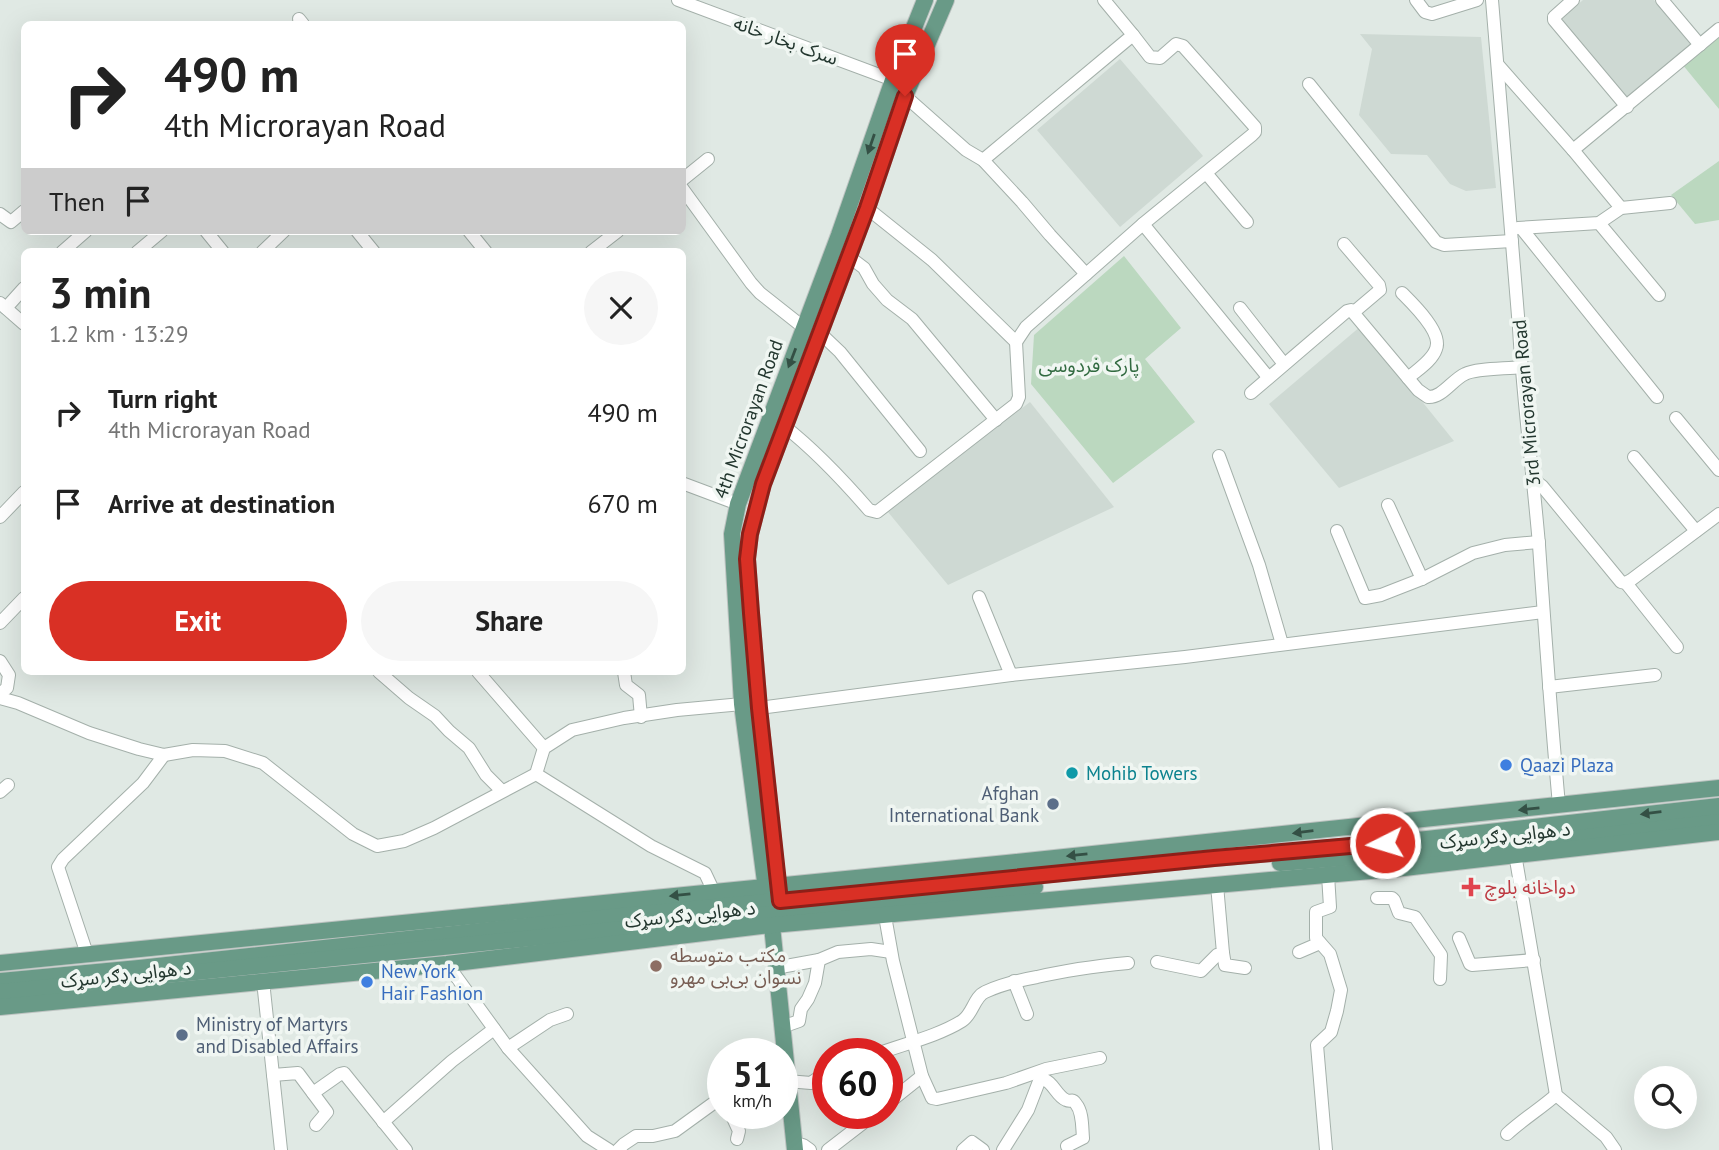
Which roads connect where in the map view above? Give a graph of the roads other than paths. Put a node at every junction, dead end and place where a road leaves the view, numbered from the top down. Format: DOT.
graph roads {
  1 [pos="678,0"];
  2 [pos="925,0"];
  3 [pos="946,0"];
  4 [pos="1104,0"];
  5 [pos="1416,0"];
  6 [pos="1477,0"];
  7 [pos="1492,0"];
  8 [pos="1573,0"];
  9 [pos="1662,0"];
  10 [pos="1719,29"];
  11 [pos="1133,35"];
  12 [pos="1700,45"];
  13 [pos="1498,65"];
  14 [pos="893,80"];
  15 [pos="1309,84"];
  16 [pos="905,96"];
  17 [pos="1627,107"];
  18 [pos="1573,150"];
  19 [pos="708,159"];
  20 [pos="983,160"];
  21 [pos="1206,173"];
  22 [pos="686,177"];
  23 [pos="686,194"];
  24 [pos="1670,203"];
  25 [pos="867,208"];
  26 [pos="1621,208"];
  27 [pos="0,214"];
  28 [pos="21,214"];
  29 [pos="1247,222"];
  30 [pos="1599,223"];
  31 [pos="1143,224"];
  32 [pos="1517,228"];
  33 [pos="81,235"];
  34 [pos="157,235"];
  35 [pos="280,235"];
  36 [pos="613,235"];
  37 [pos="1512,241"];
  38 [pos="1344,244"];
  39 [pos="67,248"];
  40 [pos="142,248"];
  41 [pos="266,248"];
  42 [pos="597,248"];
  43 [pos="848,256"];
  44 [pos="1086,274"];
  45 [pos="21,291"];
  46 [pos="1402,293"];
  47 [pos="1659,295"];
  48 [pos="3,306"];
  49 [pos="1240,307"];
  50 [pos="1354,312"];
  51 [pos="21,321"];
  52 [pos="805,322"];
  53 [pos="822,328"];
  54 [pos="1016,342"];
  55 [pos="1284,364"];
  56 [pos="1521,367"];
  57 [pos="1268,377"];
  58 [pos="1408,378"];
  59 [pos="1251,393"];
  60 [pos="1657,397"];
  61 [pos="1676,418"];
  62 [pos="996,421"];
  63 [pos="784,426"];
  64 [pos="920,451"];
  65 [pos="1219,456"];
  66 [pos="1634,457"];
  67 [pos="1719,470"];
  68 [pos="1532,482"];
  69 [pos="686,484"];
  70 [pos="21,495"];
  71 [pos="738,504"];
  72 [pos="1388,505"];
  73 [pos="0,517"];
  74 [pos="1717,520"];
  75 [pos="1336,531"];
  76 [pos="1696,531"];
  77 [pos="1539,542"];
  78 [pos="1422,579"];
  79 [pos="1626,583"];
  80 [pos="979,597"];
  81 [pos="21,601"];
  82 [pos="1543,611"];
  83 [pos="744,614"];
  84 [pos="0,623"];
  85 [pos="1282,645"];
  86 [pos="1678,647"];
  87 [pos="0,661"];
  88 [pos="382,675"];
  89 [pos="481,675"];
  90 [pos="624,675"];
  91 [pos="1011,675"];
  92 [pos="1655,675"];
  93 [pos="1549,687"];
  94 [pos="0,696"];
  95 [pos="742,704"];
  96 [pos="759,708"];
  97 [pos="641,717"];
  98 [pos="544,748"];
  99 [pos="164,755"];
  100 [pos="536,774"];
  101 [pos="1719,788"];
  102 [pos="502,791"];
  103 [pos="1559,805"];
  104 [pos="1719,806"];
  105 [pos="1719,820"];
  106 [pos="1719,832"];
  107 [pos="1514,849"];
  108 [pos="1328,875"];
  109 [pos="1217,885"];
  110 [pos="714,892"];
  111 [pos="1377,898"];
  112 [pos="771,907"];
  113 [pos="885,916"];
  114 [pos="1459,938"];
  115 [pos="1320,943"];
  116 [pos="891,952"];
  117 [pos="1299,952"];
  118 [pos="1223,953"];
  119 [pos="87,954"];
  120 [pos="1466,954"];
  121 [pos="1441,955"];
  122 [pos="819,960"];
  123 [pos="1534,960"];
  124 [pos="1157,962"];
  125 [pos="0,963"];
  126 [pos="1128,963"];
  127 [pos="447,964"];
  128 [pos="775,968"];
  129 [pos="1245,968"];
  130 [pos="1440,979"];
  131 [pos="0,981"];
  132 [pos="263,981"];
  133 [pos="1014,981"];
  134 [pos="0,992"];
  135 [pos="0,1007"];
  136 [pos="567,1014"];
  137 [pos="1027,1014"];
  138 [pos="782,1027"];
  139 [pos="494,1029"];
  140 [pos="775,1038"];
  141 [pos="783,1038"];
  142 [pos="914,1041"];
  143 [pos="903,1045"];
  144 [pos="508,1048"];
  145 [pos="1100,1058"];
  146 [pos="1041,1074"];
  147 [pos="273,1075"];
  148 [pos="922,1076"];
  149 [pos="903,1091"];
  150 [pos="313,1093"];
  151 [pos="1556,1095"];
  152 [pos="707,1108"];
  153 [pos="383,1122"];
  154 [pos="316,1125"];
  155 [pos="738,1129"];
  156 [pos="786,1129"];
  157 [pos="790,1129"];
  158 [pos="855,1129"];
  159 [pos="1507,1135"];
  160 [pos="737,1139"];
  161 [pos="1067,1146"];
  162 [pos="791,1148"];
  163 [pos="1006,1149"];
  164 [pos="281,1150"];
  165 [pos="406,1150"];
  166 [pos="609,1150"];
  167 [pos="618,1150"];
  168 [pos="810,1150"];
  169 [pos="828,1150"];
  170 [pos="963,1150"];
  171 [pos="983,1150"];
  172 [pos="1326,1150"];
  173 [pos="1615,1150"];
  1 -- 14 [label="street, سرک بخار خانه"];
  2 -- 14 [label="main road, 4th Microrayan Road"];
  3 -- 16 [label="main road, 4th Microrayan Road"];
  4 -- 11 [label="street"];
  5 -- 6 [label="street"];
  7 -- 13 [label="street, 3rd Microrayan Road"];
  8 -- 17 [label="street"];
  9 -- 12 [label="street"];
  10 -- 12 [label="street"];
  11 -- 20 [label="street"];
  11 -- 21 [label="street"];
  12 -- 17 [label="street"];
  13 -- 18 [label="street"];
  13 -- 32 [label="street, 3rd Microrayan Road"];
  14 -- 52 [label="main road, 4th Microrayan Road, one-way"];
  15 -- 37 [label="street"];
  16 -- 20 [label="street"];
  16 -- 25 [label="main road, 4th Microrayan Road"];
  17 -- 18 [label="street"];
  18 -- 26 [label="street"];
  19 -- 22 [label="street"];
  20 -- 44 [label="street"];
  21 -- 29 [label="street"];
  21 -- 31 [label="street"];
  23 -- 52 [label="street"];
  24 -- 26 [label="street"];
  25 -- 43 [label="main road, 4th Microrayan Road"];
  25 -- 54 [label="street"];
  26 -- 30 [label="street"];
  27 -- 28 [label="street"];
  30 -- 32 [label="street"];
  30 -- 47 [label="street"];
  31 -- 44 [label="street"];
  31 -- 57 [label="street"];
  32 -- 37 [label="street, 3rd Microrayan Road"];
  32 -- 60 [label="street"];
  33 -- 39 [label="street"];
  34 -- 40 [label="street"];
  35 -- 41 [label="street"];
  36 -- 42 [label="street"];
  37 -- 56 [label="street, 3rd Microrayan Road"];
  38 -- 50 [label="street"];
  43 -- 53 [label="main road, 4th Microrayan Road"];
  43 -- 62 [label="street"];
  44 -- 54 [label="street"];
  45 -- 48 [label="street"];
  46 -- 58 [label="street"];
  48 -- 51 [label="street"];
  49 -- 55 [label="street"];
  50 -- 55 [label="street"];
  50 -- 58 [label="street"];
  52 -- 53 [label="main road"];
  52 -- 71 [label="main road, 4th Microrayan Road, one-way"];
  53 -- 63 [label="main road, 4th Microrayan Road"];
  53 -- 64 [label="street"];
  54 -- 62 [label="street"];
  55 -- 57 [label="street"];
  56 -- 58 [label="street"];
  56 -- 68 [label="street, 3rd Microrayan Road"];
  57 -- 59 [label="street"];
  61 -- 67 [label="street"];
  62 -- 63 [label="street"];
  63 -- 83 [label="main road, 4th Microrayan Road"];
  65 -- 85 [label="street"];
  66 -- 76 [label="street"];
  68 -- 77 [label="street, 3rd Microrayan Road"];
  68 -- 79 [label="street"];
  69 -- 71 [label="street"];
  70 -- 73 [label="street"];
  71 -- 83 [label="main road, 4th Microrayan Road"];
  72 -- 78 [label="street"];
  74 -- 76 [label="street"];
  75 -- 78 [label="street"];
  76 -- 79 [label="street"];
  77 -- 78 [label="street"];
  77 -- 82 [label="street, 3rd Microrayan Road"];
  79 -- 86 [label="street"];
  80 -- 91 [label="street"];
  81 -- 84 [label="street"];
  82 -- 85 [label="street"];
  82 -- 93 [label="street, 3rd Microrayan Road"];
  83 -- 95 [label="main road, 4th Microrayan Road"];
  83 -- 96 [label="main road, 4th Microrayan Road"];
  85 -- 91 [label="street"];
  87 -- 94 [label="street"];
  88 -- 102 [label="street"];
  89 -- 98 [label="street"];
  90 -- 97 [label="street"];
  91 -- 96 [label="street"];
  92 -- 93 [label="street"];
  93 -- 103 [label="street, 3rd Microrayan Road"];
  94 -- 99 [label="street"];
  95 -- 97 [label="street"];
  95 -- 112 [label="main road, 4th Microrayan Road"];
  96 -- 112 [label="main road, 4th Microrayan Road"];
  97 -- 98 [label="street"];
  98 -- 100 [label="street"];
  99 -- 102 [label="street"];
  99 -- 119 [label="street"];
  100 -- 102 [label="street"];
  100 -- 110 [label="street"];
  101 -- 103 [label="main road, د هوایی ډګر سړک"];
  103 -- 112 [label="main road, د هوایی ډګر سړک, one-way"];
  104 -- 112 [label="main road, one-way"];
  105 -- 107 [label="main road"];
  106 -- 107 [label="main road, د هوایی ډګر سړک"];
  107 -- 108 [label="main road, د هوایی ډګر سړک"];
  107 -- 112 [label="main road"];
  107 -- 123 [label="street"];
  108 -- 109 [label="main road, د هوایی ډګر سړک"];
  108 -- 115 [label="street"];
  109 -- 113 [label="main road, د هوایی ډګر سړک"];
  109 -- 118 [label="street"];
  110 -- 112 [label="main road, د هوایی ډګر سړک"];
  110 -- 119 [label="main road, د هوایی ډګر سړک, one-way"];
  111 -- 121 [label="street"];
  112 -- 113 [label="main road, د هوایی ډګر سړک"];
  112 -- 127 [label="main road, د هوایی ډګر سړک"];
  112 -- 128 [label="main road"];
  112 -- 131 [label="main road"];
  112 -- 134 [label="main road"];
  112 -- 140 [label="main road"];
  113 -- 116 [label="street"];
  114 -- 120 [label="street"];
  115 -- 117 [label="street"];
  115 -- 172 [label="street"];
  116 -- 122 [label="street"];
  116 -- 142 [label="street"];
  118 -- 124 [label="street"];
  118 -- 129 [label="street"];
  119 -- 125 [label="main road, د هوایی ډګر سړک"];
  120 -- 121 [label="street"];
  120 -- 123 [label="street"];
  121 -- 130 [label="street"];
  122 -- 128 [label="street"];
  122 -- 138 [label="street"];
  123 -- 151 [label="street"];
  126 -- 133 [label="street"];
  127 -- 132 [label="main road, د هوایی ډګر سړک"];
  127 -- 139 [label="street"];
  128 -- 138 [label="main road"];
  132 -- 135 [label="main road, د هوایی ډګر سړک"];
  132 -- 147 [label="street"];
  133 -- 137 [label="street"];
  133 -- 142 [label="street"];
  136 -- 144 [label="street"];
  138 -- 141 [label="main road"];
  139 -- 144 [label="street"];
  139 -- 153 [label="street"];
  142 -- 143 [label="street"];
  142 -- 148 [label="street"];
  144 -- 166 [label="street"];
  145 -- 146 [label="street"];
  146 -- 148 [label="street"];
  146 -- 161 [label="street"];
  146 -- 163 [label="street"];
  147 -- 150 [label="street"];
  147 -- 164 [label="street"];
  148 -- 149 [label="street"];
  150 -- 153 [label="street"];
  150 -- 154 [label="street"];
  151 -- 159 [label="street"];
  151 -- 173 [label="street"];
  152 -- 167 [label="street"];
  153 -- 165 [label="street"];
  155 -- 160 [label="street"];
  156 -- 162 [label="main road"];
  157 -- 162 [label="main road"];
  158 -- 169 [label="street"];
  162 -- 168 [label="street"];
  170 -- 171 [label="street"];
}
